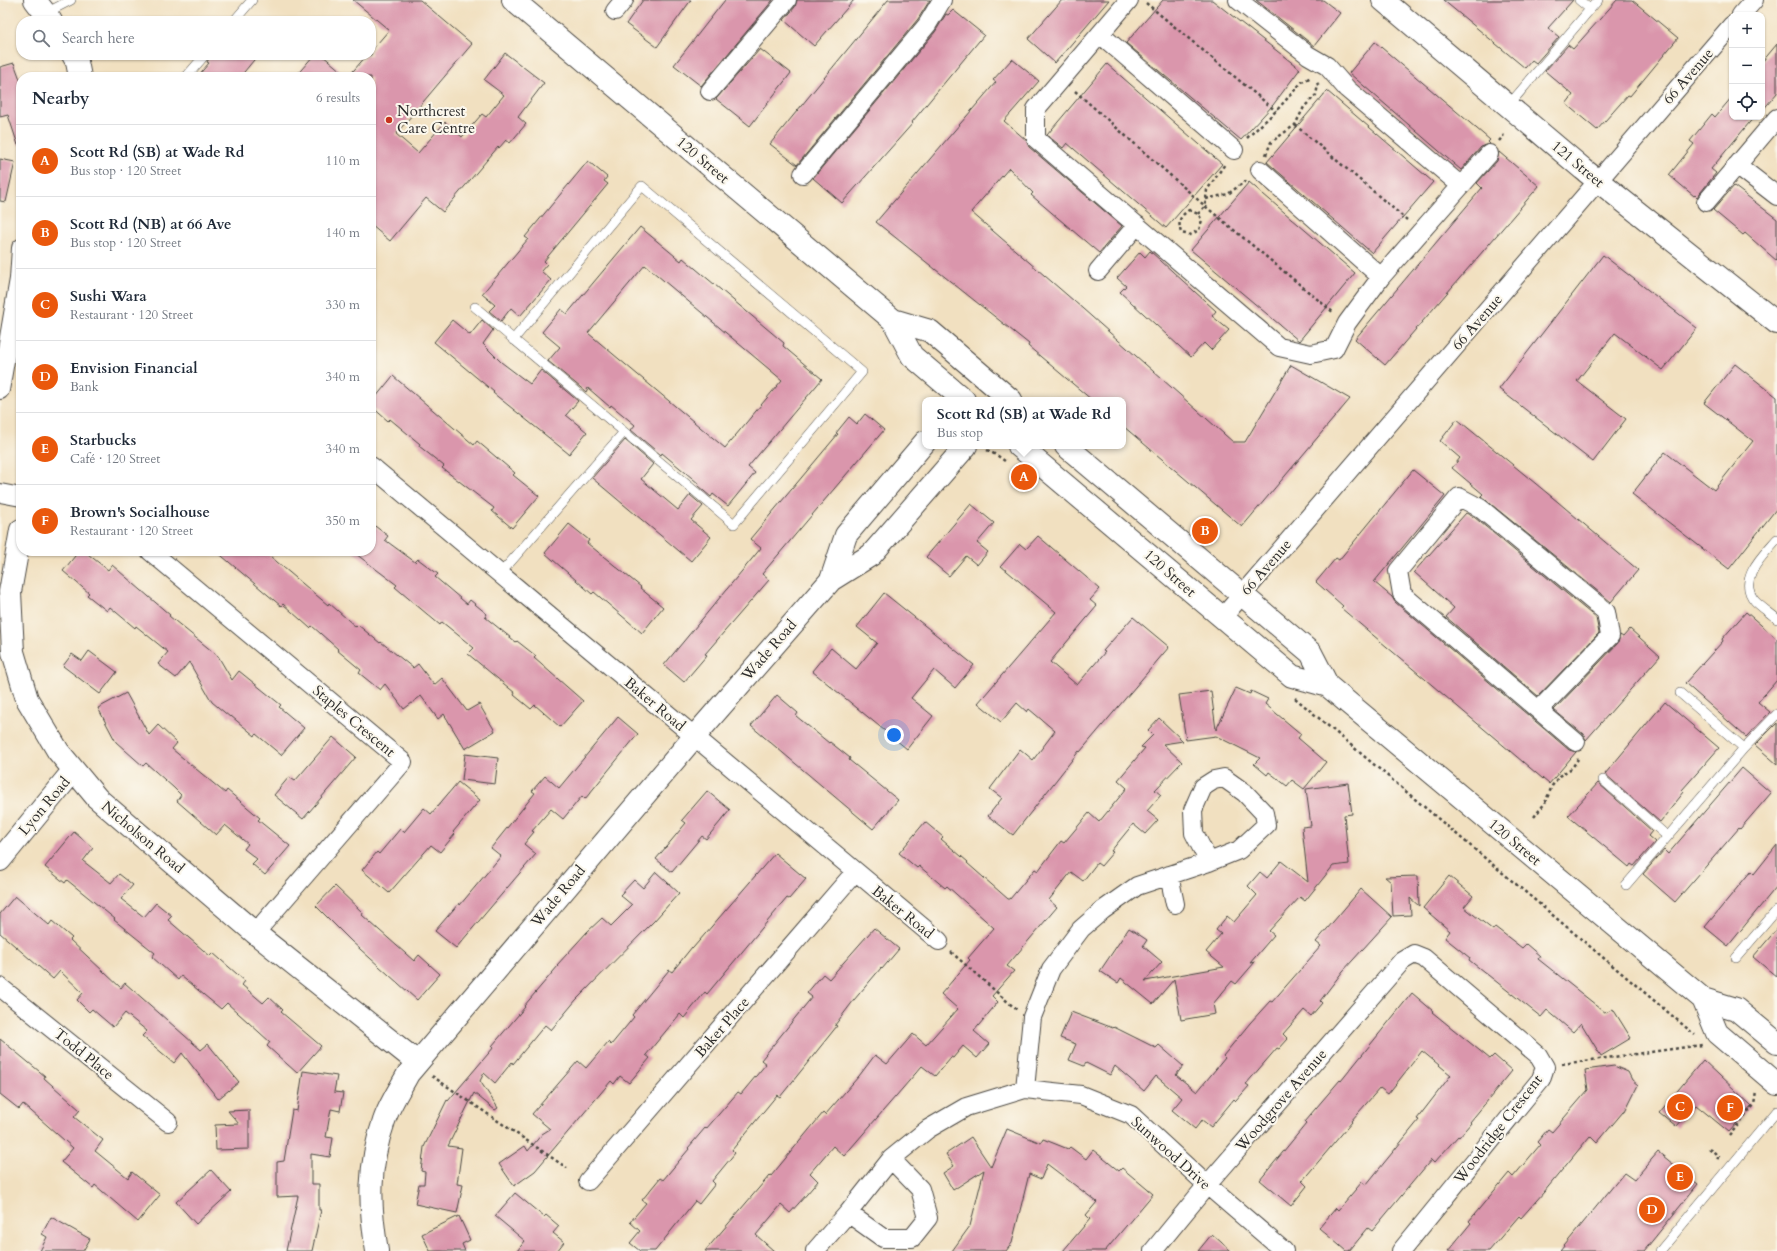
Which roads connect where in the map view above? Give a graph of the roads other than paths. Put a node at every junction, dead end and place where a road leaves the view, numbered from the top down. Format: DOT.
graph roads {
  1 [pos="71,0"];
  2 [pos="252,0"];
  3 [pos="513,0"];
  4 [pos="787,0"];
  5 [pos="942,0"];
  6 [pos="1129,0"];
  7 [pos="1238,0"];
  8 [pos="1383,0"];
  9 [pos="1579,0"];
  10 [pos="1598,0"];
  11 [pos="1754,0"];
  12 [pos="1590,9"];
  13 [pos="44,11"];
  14 [pos="1744,12"];
  15 [pos="238,16"];
  16 [pos="1729,29"];
  17 [pos="1100,34"];
  18 [pos="76,60"];
  19 [pos="201,60"];
  20 [pos="79,72"];
  21 [pos="190,72"];
  22 [pos="710,91"];
  23 [pos="1508,106"];
  24 [pos="1777,118"];
  25 [pos="1234,150"];
  26 [pos="1489,154"];
  27 [pos="1737,165"];
  28 [pos="1260,170"];
  29 [pos="803,174"];
  30 [pos="1598,181"];
  31 [pos="1460,185"];
  32 [pos="1777,196"];
  33 [pos="1706,202"];
  34 [pos="1137,225"];
  35 [pos="1098,271"];
  36 [pos="1381,277"];
  37 [pos="16,301"];
  38 [pos="475,307"];
  39 [pos="893,320"];
  40 [pos="1777,323"];
  41 [pos="513,340"];
  42 [pos="982,375"];
  43 [pos="0,390"];
  44 [pos="960,397"];
  45 [pos="964,397"];
  46 [pos="1006,397"];
  47 [pos="624,432"];
  48 [pos="922,446"];
  49 [pos="963,449"];
  50 [pos="1023,449"];
  51 [pos="1070,449"];
  52 [pos="376,470"];
  53 [pos="0,492"];
  54 [pos="16,496"];
  55 [pos="1777,539"];
  56 [pos="16,556"];
  57 [pos="156,556"];
  58 [pos="500,574"];
  59 [pos="831,580"];
  60 [pos="1242,595"];
  61 [pos="1222,618"];
  62 [pos="1777,619"];
  63 [pos="1328,686"];
  64 [pos="1680,693"];
  65 [pos="1539,710"];
  66 [pos="1777,714"];
  67 [pos="694,737"];
  68 [pos="1576,742"];
  69 [pos="1744,748"];
  70 [pos="73,771"];
  71 [pos="1603,780"];
  72 [pos="1667,836"];
  73 [pos="0,860"];
  74 [pos="1209,862"];
  75 [pos="855,872"];
  76 [pos="1169,875"];
  77 [pos="1626,885"];
  78 [pos="1174,904"];
  79 [pos="1775,916"];
  80 [pos="255,933"];
  81 [pos="939,941"];
  82 [pos="1414,954"];
  83 [pos="1736,958"];
  84 [pos="0,987"];
  85 [pos="1703,999"];
  86 [pos="1777,1043"];
  87 [pos="425,1069"];
  88 [pos="1767,1086"];
  89 [pos="1025,1089"];
  90 [pos="1777,1111"];
  91 [pos="168,1122"];
  92 [pos="891,1159"];
  93 [pos="588,1181"];
  94 [pos="1207,1185"];
  95 [pos="848,1214"];
  96 [pos="377,1251"];
  97 [pos="815,1251"];
  98 [pos="1153,1251"];
  99 [pos="1284,1251"];
  100 [pos="1401,1251"];
  101 [pos="1660,1251"];
  1 -- 13 [label="lane"];
  2 -- 15 [label="lane"];
  3 -- 39 [label="street, 120 Street"];
  4 -- 22 [label="street"];
  5 -- 29 [label="street"];
  6 -- 17 [label="street"];
  7 -- 31 [label="street"];
  8 -- 23 [label="street, 121 Street"];
  9 -- 12 [label="lane"];
  10 -- 12 [label="lane"];
  11 -- 14 [label="street"];
  12 -- 23 [label="lane"];
  16 -- 30 [label="street, 66 Avenue"];
  17 -- 25 [label="street"];
  17 -- 34 [label="street"];
  18 -- 20 [label="street"];
  19 -- 21 [label="lane"];
  23 -- 30 [label="street, 121 Street"];
  24 -- 27 [label="street"];
  26 -- 31 [label="street"];
  27 -- 32 [label="street"];
  27 -- 33 [label="street"];
  28 -- 36 [label="street"];
  30 -- 40 [label="street, 121 Street"];
  30 -- 60 [label="street, 66 Avenue"];
  31 -- 36 [label="street"];
  34 -- 35 [label="street"];
  34 -- 36 [label="street"];
  37 -- 43 [label="street"];
  38 -- 41 [label="lane"];
  39 -- 42 [label="street, 120 Street"];
  39 -- 44 [label="street, 120 Street"];
  41 -- 47 [label="lane"];
  41 -- 47 [label="lane"];
  42 -- 45 [label="street"];
  42 -- 46 [label="street, 120 Street"];
  47 -- 58 [label="lane"];
  48 -- 59 [label="street, Wade Road"];
  49 -- 59 [label="street, Wade Road"];
  50 -- 61 [label="street, 120 Street"];
  51 -- 60 [label="street, 120 Street"];
  52 -- 58 [label="street, Baker Road"];
  53 -- 54 [label="street"];
  55 -- 62 [label="lane"];
  56 -- 70 [label="street, Nicholson Road"];
  57 -- 80 [label="street, Staples Crescent"];
  58 -- 67 [label="street, Baker Road"];
  59 -- 67 [label="street, Wade Road"];
  60 -- 61 [label="street, 66 Avenue"];
  60 -- 63 [label="street, 120 Street"];
  61 -- 63 [label="street, 120 Street"];
  63 -- 85 [label="street, 120 Street"];
  64 -- 69 [label="lane"];
  65 -- 65 [label="street"];
  65 -- 68 [label="street"];
  66 -- 69 [label="lane"];
  67 -- 75 [label="street, Baker Road"];
  67 -- 87 [label="street, Wade Road"];
  69 -- 72 [label="lane"];
  70 -- 73 [label="street, Lyon Road"];
  70 -- 80 [label="street, Nicholson Road"];
  71 -- 72 [label="lane"];
  72 -- 77 [label="lane"];
  74 -- 74 [label="street"];
  74 -- 76 [label="street"];
  75 -- 81 [label="street, Baker Road"];
  75 -- 93 [label="street, Baker Place"];
  76 -- 78 [label="street"];
  76 -- 89 [label="street"];
  79 -- 83 [label="lane"];
  80 -- 87 [label="street, Nicholson Road"];
  82 -- 94 [label="street, Woodgrove Avenue"];
  82 -- 100 [label="street, Woodridge Crescent"];
  84 -- 91 [label="street, Todd Place"];
  85 -- 86 [label="street, 120 Street"];
  85 -- 88 [label="street, 120 Street"];
  87 -- 96 [label="street, Wade Road"];
  89 -- 92 [label="street, Sunwood Drive"];
  89 -- 94 [label="street, Sunwood Drive"];
  90 -- 101 [label="lane"];
  92 -- 95 [label="street, Sunwood Drive"];
  92 -- 95 [label="street"];
  94 -- 98 [label="street, Woodgrove Avenue"];
  94 -- 99 [label="street, Sunwood Drive"];
  95 -- 97 [label="street, Sunwood Drive"];
}
